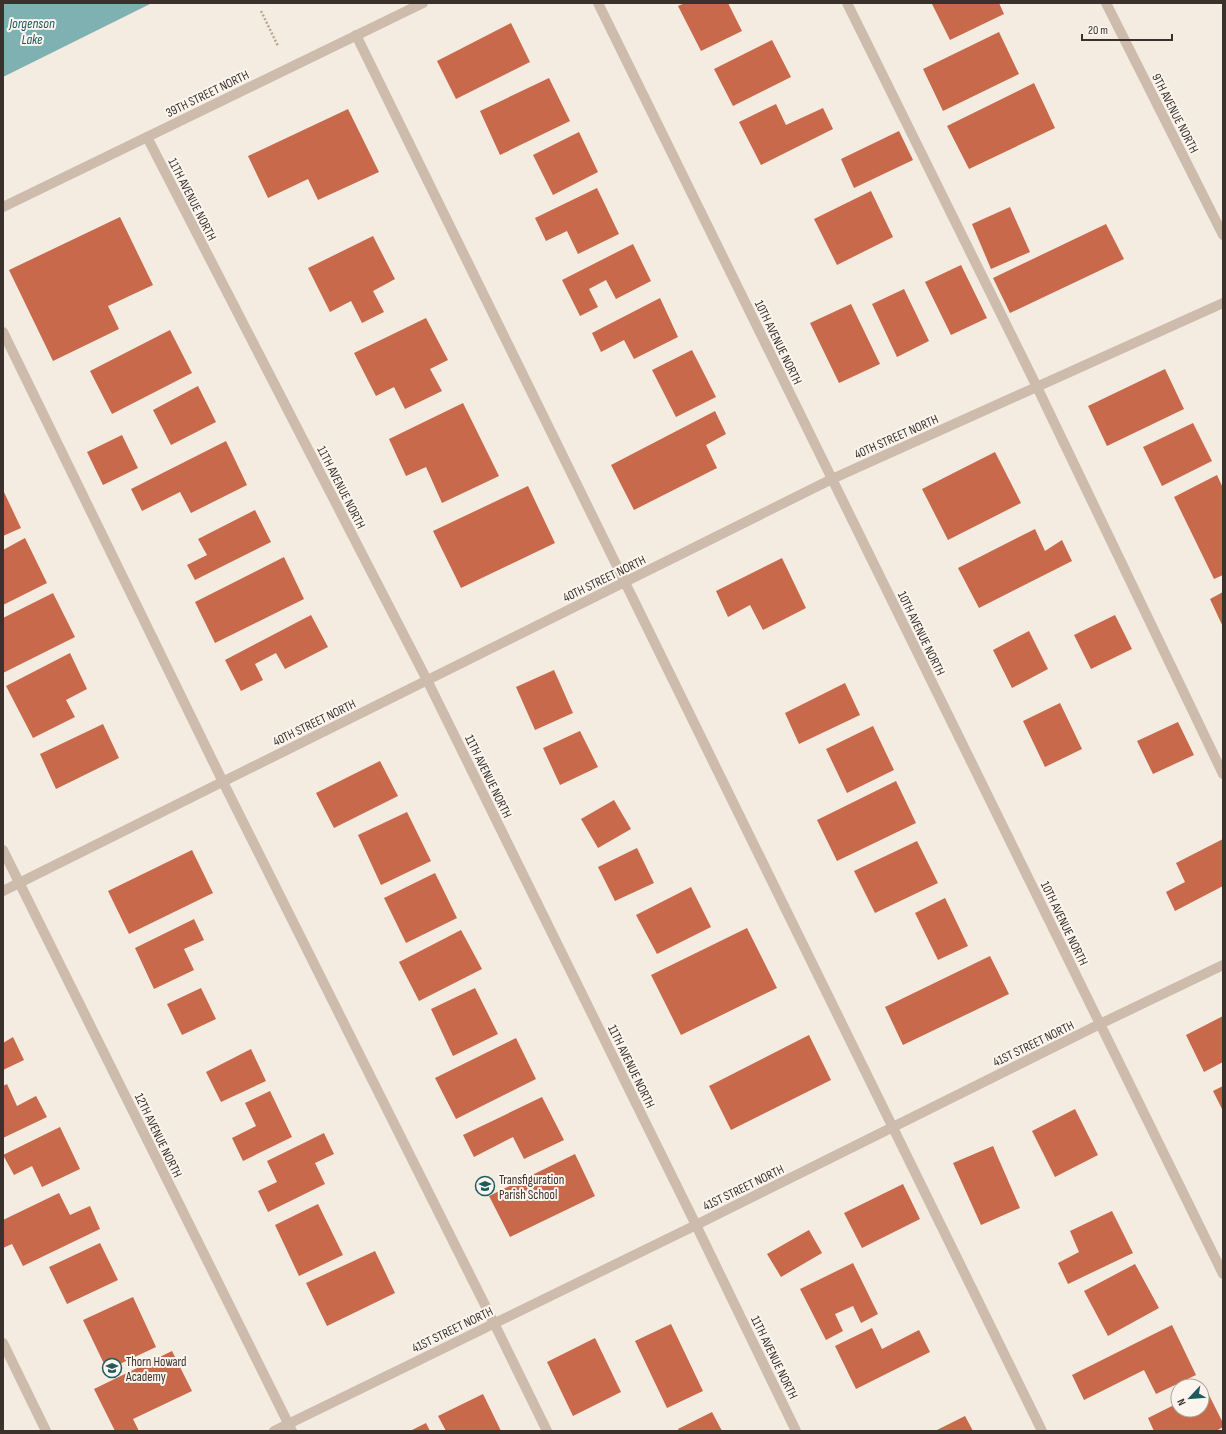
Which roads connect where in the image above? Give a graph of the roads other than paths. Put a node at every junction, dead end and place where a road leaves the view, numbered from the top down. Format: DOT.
graph roads {
  1 [pos="423,3"];
  2 [pos="598,3"];
  3 [pos="847,3"];
  4 [pos="1106,3"];
  5 [pos="356,36"];
  6 [pos="147,137"];
  7 [pos="3,207"];
  8 [pos="1223,234"];
  9 [pos="1223,303"];
  10 [pos="3,332"];
  11 [pos="1037,387"];
  12 [pos="832,479"];
  13 [pos="625,582"];
  14 [pos="427,680"];
  15 [pos="1223,774"];
  16 [pos="222,782"];
  17 [pos="3,850"];
  18 [pos="19,883"];
  19 [pos="3,891"];
  20 [pos="1223,965"];
  21 [pos="1100,1024"];
  22 [pos="893,1127"];
  23 [pos="696,1225"];
  24 [pos="1223,1274"];
  25 [pos="494,1323"];
  26 [pos="3,1343"];
  27 [pos="290,1428"];
  28 [pos="46,1431"];
  29 [pos="274,1431"];
  30 [pos="547,1431"];
  31 [pos="796,1431"];
  32 [pos="1042,1431"];
  1 -- 5 [label="street, 39TH STREET NORTH"];
  2 -- 12 [label="street, 10TH AVENUE NORTH"];
  3 -- 11 [label="street"];
  4 -- 8 [label="street, 9TH AVENUE NORTH"];
  5 -- 6 [label="street, 39TH STREET NORTH"];
  5 -- 13 [label="street"];
  6 -- 7 [label="street, 39TH STREET NORTH"];
  6 -- 14 [label="street, 11TH AVENUE NORTH"];
  9 -- 11 [label="street, 40TH STREET NORTH"];
  10 -- 16 [label="street"];
  11 -- 12 [label="street, 40TH STREET NORTH"];
  11 -- 15 [label="street"];
  12 -- 13 [label="street, 40TH STREET NORTH"];
  12 -- 21 [label="street, 10TH AVENUE NORTH"];
  13 -- 14 [label="street, 40TH STREET NORTH"];
  13 -- 22 [label="street"];
  14 -- 16 [label="street, 40TH STREET NORTH"];
  14 -- 23 [label="street, 11TH AVENUE NORTH"];
  16 -- 18 [label="street, 40TH STREET NORTH"];
  16 -- 25 [label="street"];
  17 -- 18 [label="street, 12TH AVENUE NORTH"];
  18 -- 19 [label="street, 40TH STREET NORTH"];
  18 -- 27 [label="street, 12TH AVENUE NORTH"];
  20 -- 21 [label="street, 41ST STREET NORTH"];
  21 -- 22 [label="street, 41ST STREET NORTH"];
  21 -- 24 [label="street, 10TH AVENUE NORTH"];
  22 -- 23 [label="street, 41ST STREET NORTH"];
  22 -- 32 [label="street"];
  23 -- 25 [label="street, 41ST STREET NORTH"];
  23 -- 31 [label="street, 11TH AVENUE NORTH"];
  25 -- 27 [label="street, 41ST STREET NORTH"];
  25 -- 30 [label="street"];
  26 -- 28 [label="street"];
  27 -- 29 [label="street, 41ST STREET NORTH"];
}
